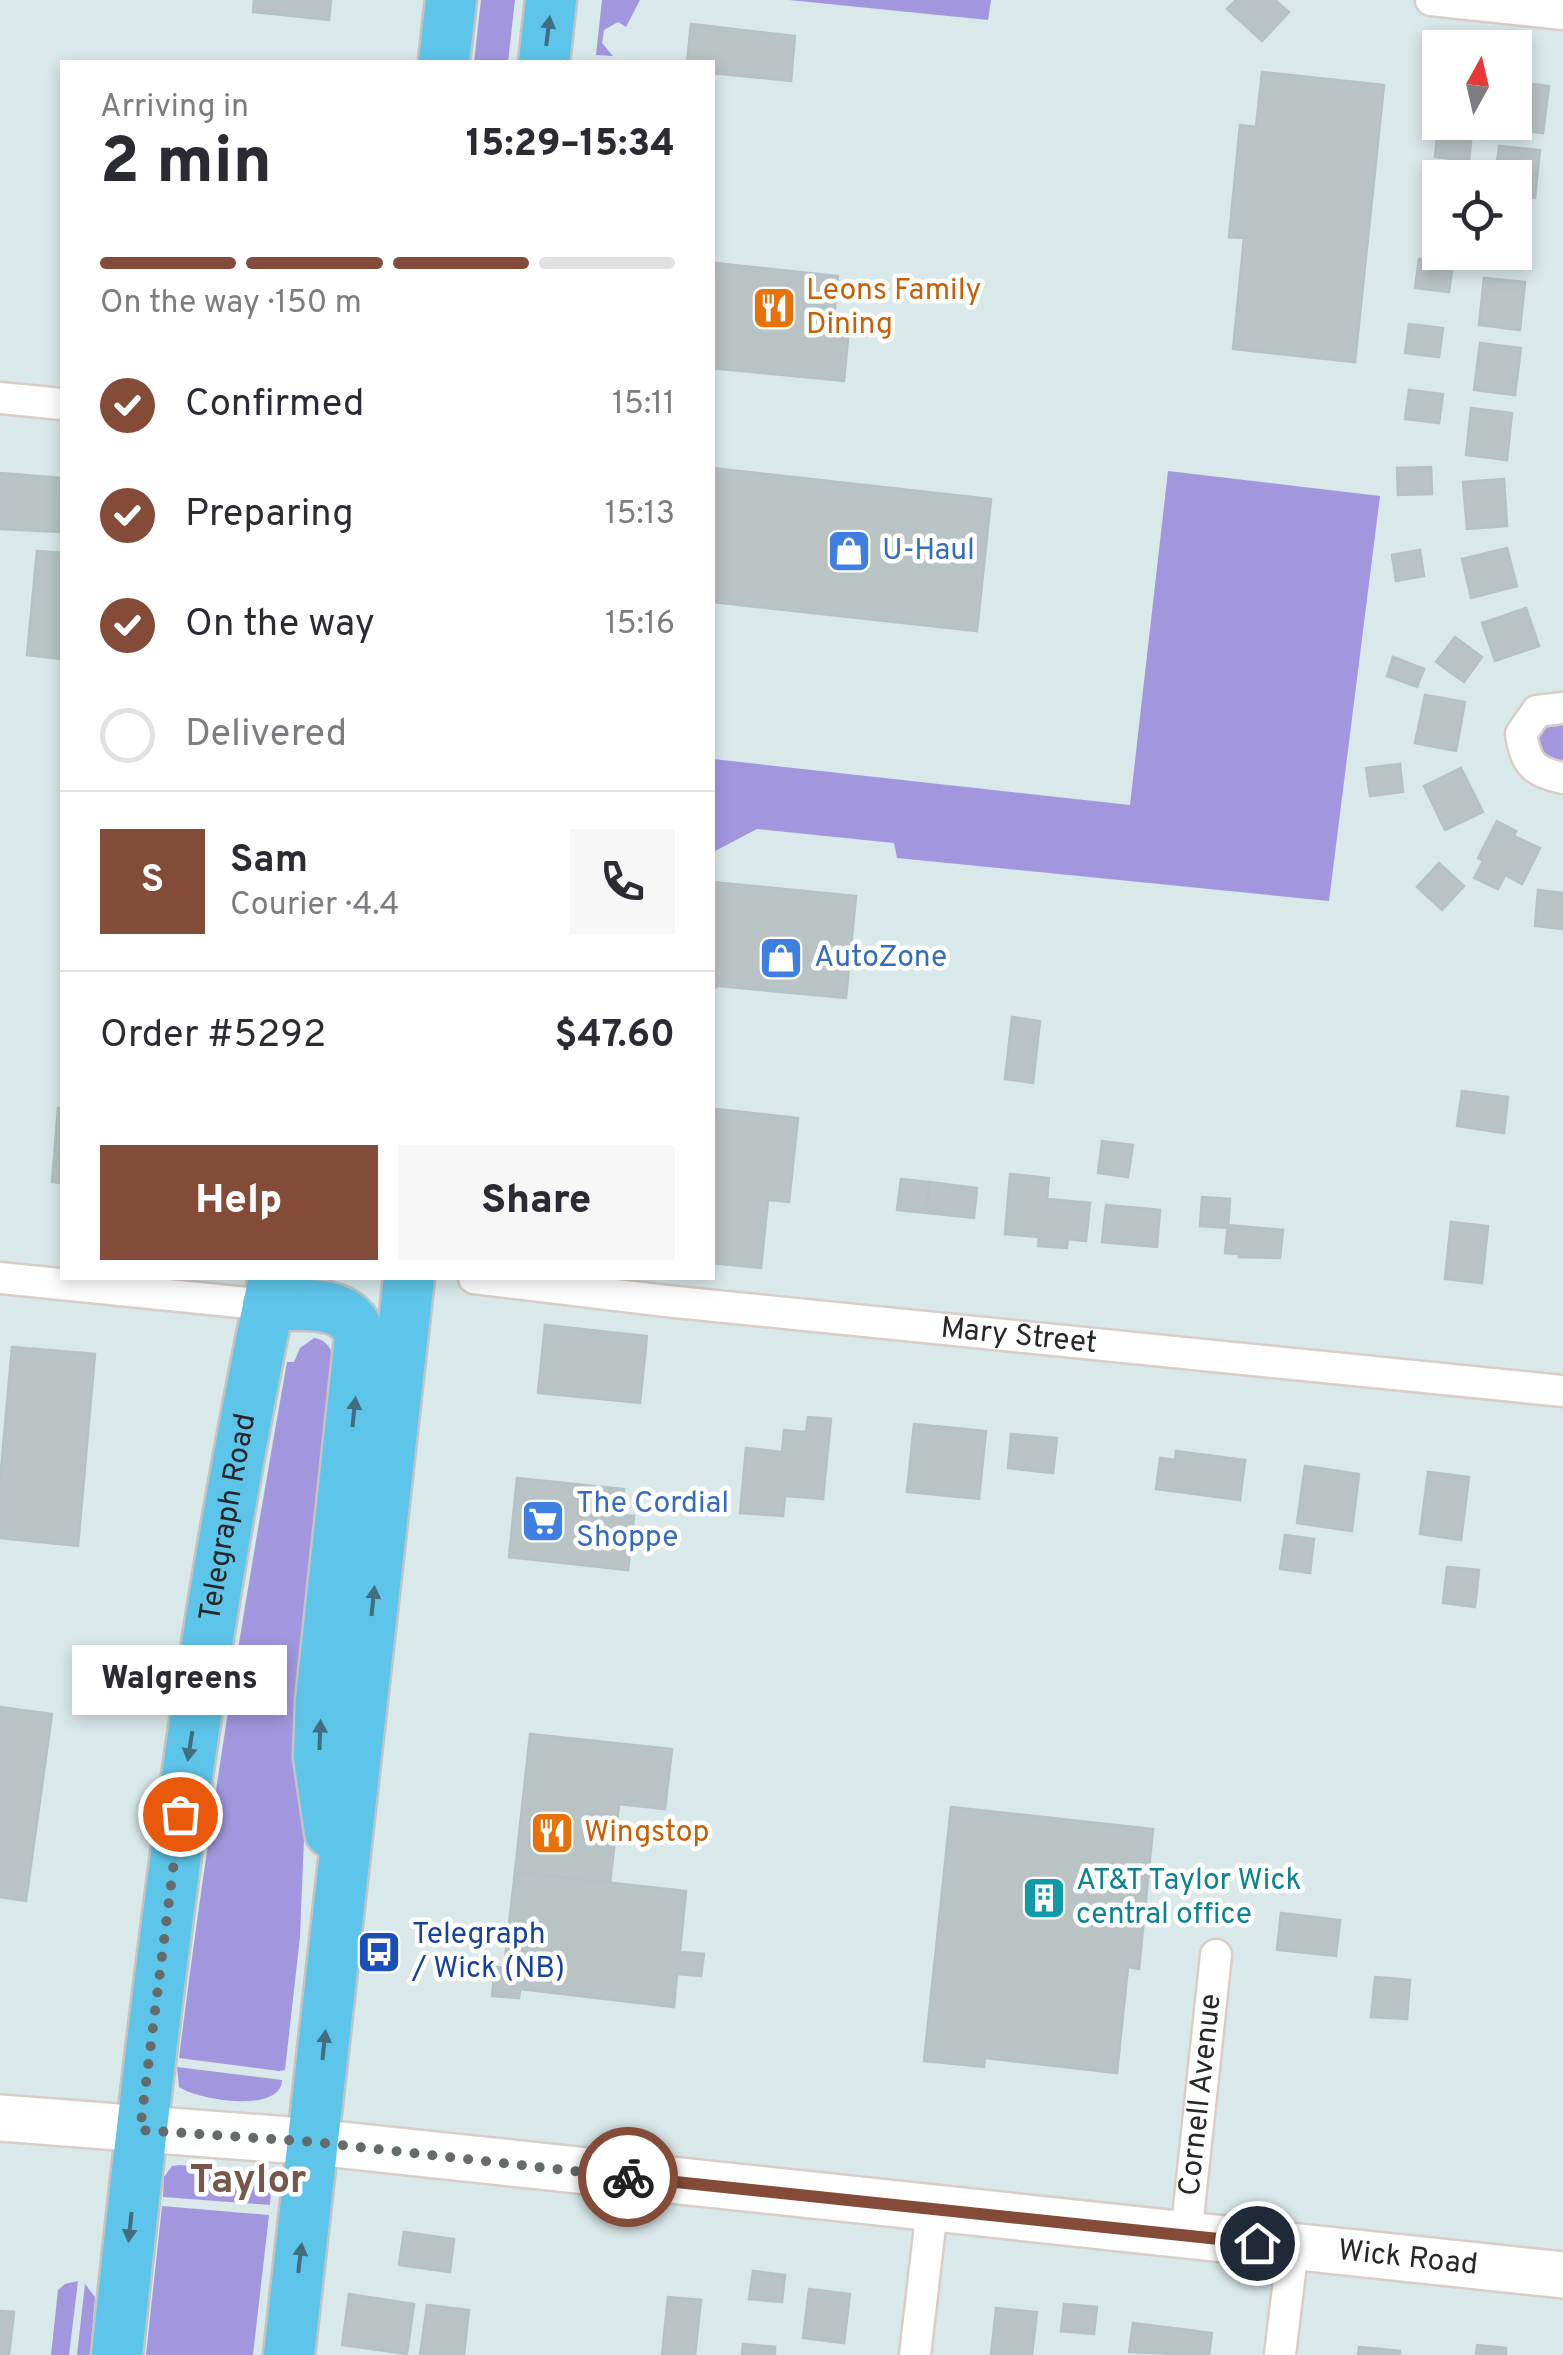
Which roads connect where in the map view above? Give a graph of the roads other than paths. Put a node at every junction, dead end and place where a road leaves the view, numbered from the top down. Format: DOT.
graph roads {
  1 [pos="452,0"];
  2 [pos="552,0"];
  3 [pos="1431,0"];
  4 [pos="1563,14"];
  5 [pos="444,60"];
  6 [pos="544,60"];
  7 [pos="0,398"];
  8 [pos="60,404"];
  9 [pos="1563,708"];
  10 [pos="1563,778"];
  11 [pos="0,1278"];
  12 [pos="409,1280"];
  13 [pos="491,1280"];
  14 [pos="271,1292"];
  15 [pos="1563,1392"];
  16 [pos="340,1901"];
  17 [pos="1216,1955"];
  18 [pos="0,2118"];
  19 [pos="140,2130"];
  20 [pos="314,2142"];
  21 [pos="932,2209"];
  22 [pos="1186,2236"];
  23 [pos="1293,2247"];
  24 [pos="1563,2275"];
  25 [pos="116,2355"];
  26 [pos="289,2355"];
  27 [pos="915,2355"];
  28 [pos="1280,2355"];
  1 -- 5 [label="main road"];
  6 -- 2 [label="main road, one-way"];
  3 -- 4 [label="street"];
  7 -- 8 [label="street"];
  9 -- 10 [label="street"];
  11 -- 14 [label="street"];
  16 -- 12 [label="main road, one-way"];
  13 -- 15 [label="street, Mary Street"];
  16 -- 14 [label="main road, one-way"];
  14 -- 19 [label="main road, Telegraph Road, one-way"];
  20 -- 16 [label="main road, one-way"];
  17 -- 22 [label="street, Cornell Avenue"];
  18 -- 19 [label="street, Wick Road"];
  19 -- 20 [label="street, Wick Road"];
  19 -- 25 [label="main road, Telegraph Road, one-way"];
  20 -- 21 [label="street, Wick Road"];
  26 -- 20 [label="main road, one-way"];
  21 -- 22 [label="street, Wick Road"];
  21 -- 27 [label="street"];
  22 -- 23 [label="street, Wick Road"];
  23 -- 24 [label="street, Wick Road"];
  23 -- 28 [label="street"];
}
